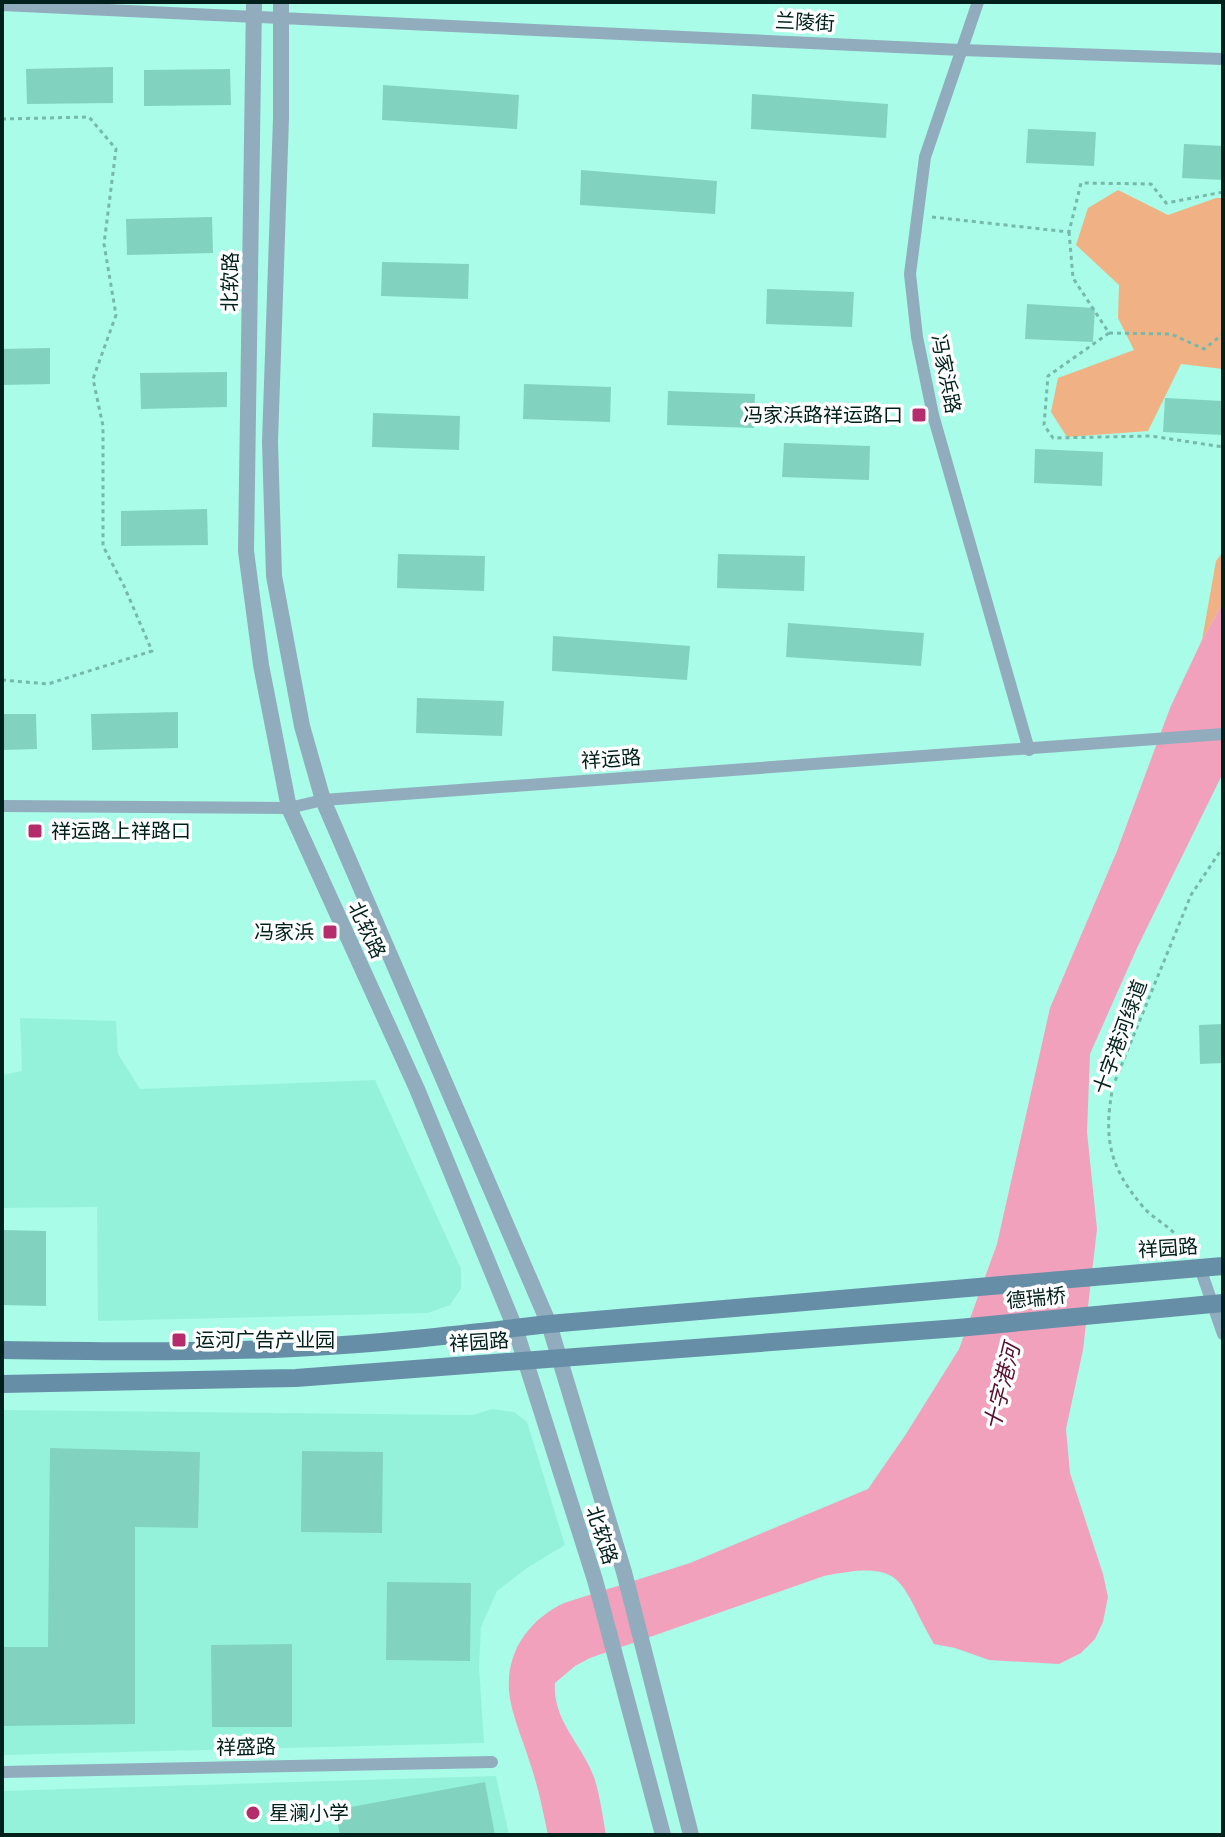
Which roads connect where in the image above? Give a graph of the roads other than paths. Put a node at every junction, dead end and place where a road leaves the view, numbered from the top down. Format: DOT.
graph roads {
  1 [pos="978,2"];
  2 [pos="2,5"];
  3 [pos="254,10"];
  4 [pos="281,10"];
  5 [pos="961,50"];
  6 [pos="1223,59"];
  7 [pos="1223,734"];
  8 [pos="1029,750"];
  9 [pos="323,800"];
  10 [pos="2,806"];
  11 [pos="289,808"];
  12 [pos="1223,1266"];
  13 [pos="1200,1268"];
  14 [pos="1116,1274"];
  15 [pos="955,1291"];
  16 [pos="1218,1303"];
  17 [pos="549,1324"];
  18 [pos="515,1328"];
  19 [pos="958,1328"];
  20 [pos="1223,1334"];
  21 [pos="2,1350"];
  22 [pos="559,1358"];
  23 [pos="525,1361"];
  24 [pos="2,1384"];
  25 [pos="492,1762"];
  26 [pos="2,1772"];
  27 [pos="663,1835"];
  28 [pos="691,1835"];
  1 -- 5 [label="street, 冯家浜路"];
  2 -- 3 [label="street, 兰陵街"];
  3 -- 4 [label="street, 兰陵街"];
  3 -- 11 [label="street, 北软路"];
  4 -- 5 [label="street, 兰陵街"];
  4 -- 9 [label="street, 北软路"];
  5 -- 6 [label="street, 兰陵街"];
  5 -- 8 [label="street, 冯家浜路"];
  7 -- 8 [label="street, 祥运路"];
  8 -- 9 [label="street, 祥运路"];
  9 -- 11 [label="street, 祥运路"];
  9 -- 17 [label="street, 北软路"];
  10 -- 11 [label="street, 祥运路"];
  11 -- 18 [label="street, 北软路"];
  12 -- 13 [label="main road, 祥园路"];
  13 -- 14 [label="main road, 祥园路"];
  13 -- 16 [label="street"];
  14 -- 15 [label="main road, 德瑞桥"];
  15 -- 17 [label="main road, 祥园路"];
  16 -- 19 [label="main road, 德瑞桥"];
  16 -- 20 [label="street"];
  17 -- 18 [label="main road, 祥园路"];
  17 -- 22 [label="street, 北软路"];
  18 -- 21 [label="main road, 祥园路"];
  18 -- 23 [label="street, 北软路"];
  19 -- 22 [label="main road, 祥园路"];
  22 -- 23 [label="main road, 祥园路"];
  22 -- 28 [label="street, 北软路"];
  23 -- 24 [label="main road, 祥园路"];
  23 -- 27 [label="street, 北软路"];
  25 -- 26 [label="street, 祥盛路"];
}
